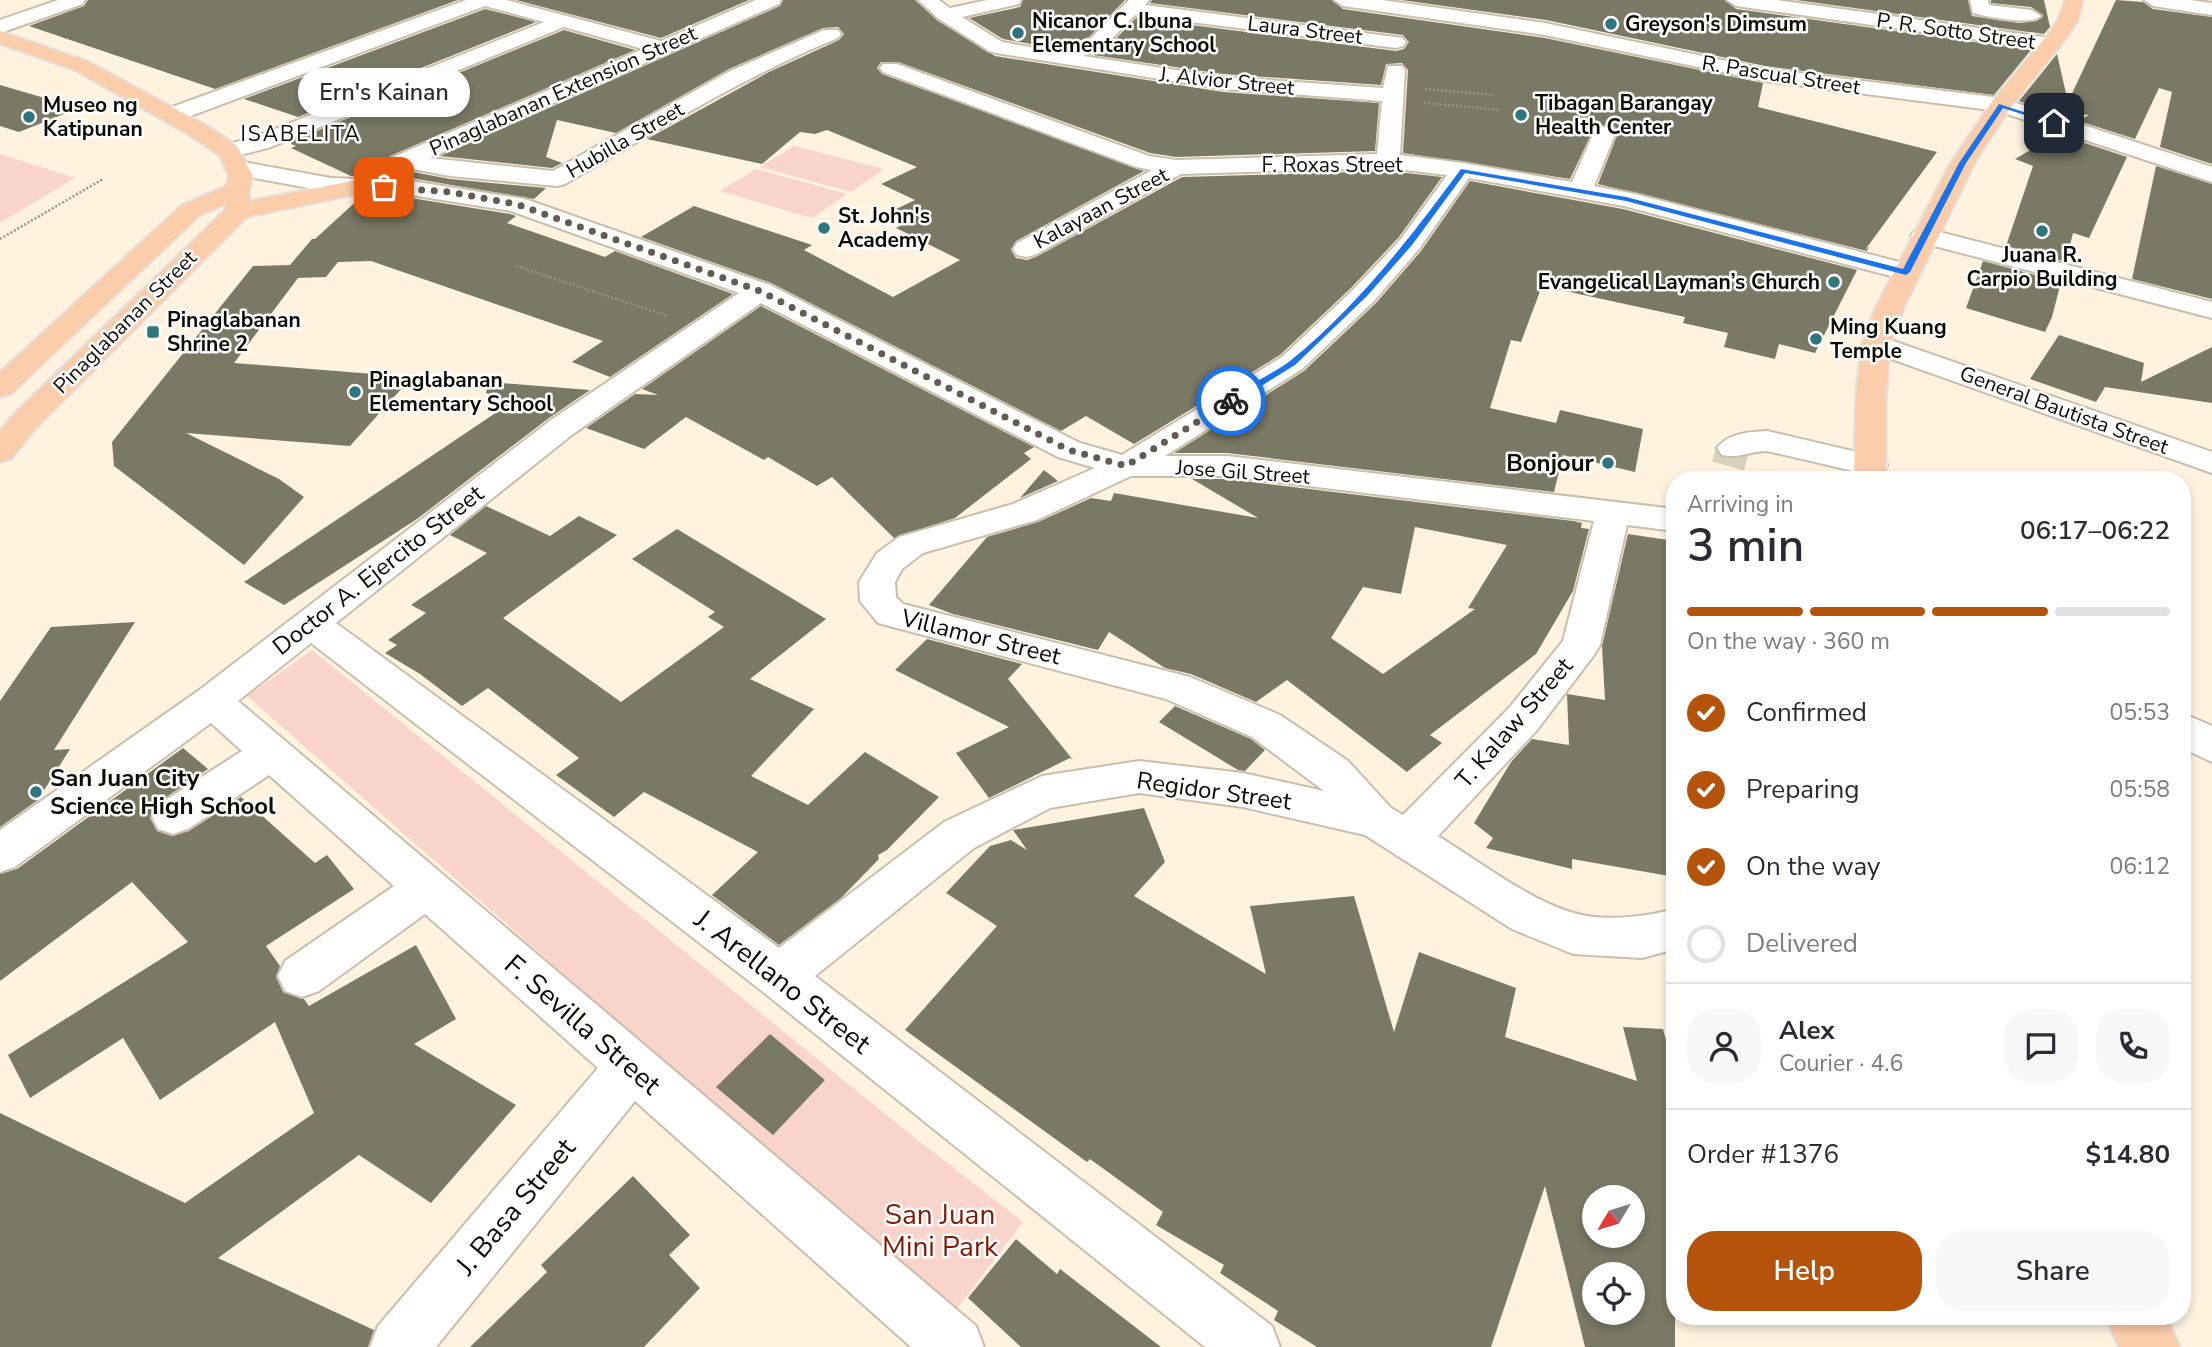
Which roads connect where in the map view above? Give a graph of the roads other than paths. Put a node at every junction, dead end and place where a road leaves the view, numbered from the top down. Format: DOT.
graph roads {
  1 [pos="31,0"];
  2 [pos="76,0"];
  3 [pos="484,0"];
  4 [pos="772,0"];
  5 [pos="927,0"];
  6 [pos="1012,0"];
  7 [pos="1343,0"];
  8 [pos="1736,0"];
  9 [pos="1979,0"];
  10 [pos="2067,0"];
  11 [pos="2074,0"];
  12 [pos="2154,0"];
  13 [pos="1135,4"];
  14 [pos="1406,4"];
  15 [pos="2212,9"];
  16 [pos="0,10"];
  17 [pos="946,15"];
  18 [pos="563,21"];
  19 [pos="2067,21"];
  20 [pos="0,27"];
  21 [pos="831,34"];
  22 [pos="0,37"];
  23 [pos="1396,42"];
  24 [pos="2051,44"];
  25 [pos="663,48"];
  26 [pos="1060,59"];
  27 [pos="890,68"];
  28 [pos="1394,94"];
  29 [pos="1998,111"];
  30 [pos="172,115"];
  31 [pos="1605,132"];
  32 [pos="2134,157"];
  33 [pos="406,160"];
  34 [pos="1388,162"];
  35 [pos="1176,167"];
  36 [pos="1463,170"];
  37 [pos="2212,175"];
  38 [pos="236,180"];
  39 [pos="357,187"];
  40 [pos="1580,191"];
  41 [pos="1924,236"];
  42 [pos="1026,249"];
  43 [pos="1906,272"];
  44 [pos="760,291"];
  45 [pos="2212,310"];
  46 [pos="1877,344"];
  47 [pos="0,388"];
  48 [pos="0,452"];
  49 [pos="2212,463"];
  50 [pos="1729,464"];
  51 [pos="1126,466"];
  52 [pos="1867,471"];
  53 [pos="1870,471"];
  54 [pos="1613,511"];
  55 [pos="1666,519"];
  56 [pos="310,623"];
  57 [pos="212,701"];
  58 [pos="2191,733"];
  59 [pos="2212,746"];
  60 [pos="271,753"];
  61 [pos="173,817"];
  62 [pos="1392,829"];
  63 [pos="0,854"];
  64 [pos="427,888"];
  65 [pos="1666,931"];
  66 [pos="303,975"];
  67 [pos="779,976"];
  68 [pos="632,1066"];
  69 [pos="2139,1325"];
  70 [pos="399,1347"];
  71 [pos="955,1347"];
  72 [pos="1251,1347"];
  73 [pos="2151,1347"];
  1 -- 16 [label="street"];
  2 -- 20 [label="street"];
  3 -- 18 [label="street"];
  3 -- 30 [label="street"];
  4 -- 25 [label="street, Pinaglabanan Extension Street"];
  5 -- 17 [label="street, J. Alvior Street"];
  6 -- 17 [label="street"];
  7 -- 14 [label="street, R. Pascual Street"];
  8 -- 24 [label="street, P. R. Sotto Street"];
  9 -- 19 [label="street"];
  10 -- 11 [label="street"];
  11 -- 19 [label="main road"];
  12 -- 15 [label="street"];
  13 -- 23 [label="street, Laura Street"];
  13 -- 26 [label="street"];
  14 -- 23 [label="street"];
  14 -- 29 [label="street, R. Pascual Street"];
  17 -- 26 [label="street, J. Alvior Street"];
  18 -- 25 [label="street"];
  18 -- 38 [label="street"];
  19 -- 24 [label="main road"];
  21 -- 33 [label="street, Hubilla Street"];
  22 -- 30 [label="main road"];
  23 -- 28 [label="street"];
  24 -- 29 [label="main road"];
  25 -- 33 [label="street, Pinaglabanan Extension Street"];
  26 -- 28 [label="street, J. Alvior Street"];
  27 -- 35 [label="street, F. Roxas Street"];
  28 -- 34 [label="street"];
  29 -- 32 [label="street"];
  29 -- 37 [label="street, R. Pascual Street"];
  29 -- 41 [label="main road"];
  30 -- 38 [label="main road"];
  31 -- 40 [label="street"];
  33 -- 39 [label="street, Pinaglabanan Extension Street"];
  34 -- 35 [label="street, F. Roxas Street"];
  34 -- 36 [label="street, F. Roxas Street"];
  35 -- 42 [label="street, Kalayaan Street"];
  36 -- 40 [label="street, F. Roxas Street"];
  36 -- 51 [label="street, Villamor Street"];
  38 -- 39 [label="main road"];
  38 -- 39 [label="street, Jose Gil Street"];
  38 -- 47 [label="main road, Pinaglabanan Street"];
  38 -- 48 [label="main road, Pinaglabanan Street"];
  39 -- 44 [label="street, Jose Gil Street"];
  40 -- 43 [label="street, F. Roxas Street"];
  41 -- 43 [label="main road"];
  41 -- 45 [label="street"];
  43 -- 46 [label="main road"];
  44 -- 51 [label="street, Jose Gil Street"];
  44 -- 56 [label="street, Doctor A. Ejercito Street"];
  46 -- 49 [label="street, General Bautista Street"];
  46 -- 53 [label="main road"];
  50 -- 52 [label="street"];
  51 -- 54 [label="street, Jose Gil Street"];
  51 -- 62 [label="street, Villamor Street"];
  54 -- 55 [label="street, Jose Gil Street"];
  54 -- 62 [label="street, T. Kalaw Street"];
  56 -- 57 [label="street, Doctor A. Ejercito Street"];
  56 -- 67 [label="street, J. Arellano Street"];
  57 -- 60 [label="street, F. Sevilla Street"];
  57 -- 63 [label="street, Doctor A. Ejercito Street"];
  58 -- 59 [label="street"];
  60 -- 61 [label="street"];
  60 -- 64 [label="street, F. Sevilla Street"];
  62 -- 65 [label="street, Regidor Street"];
  62 -- 67 [label="street, Regidor Street"];
  64 -- 66 [label="street"];
  64 -- 68 [label="street, F. Sevilla Street"];
  67 -- 72 [label="street, J. Arellano Street"];
  68 -- 70 [label="street, J. Basa Street"];
  68 -- 71 [label="street, F. Sevilla Street"];
  69 -- 73 [label="main road"];
}
